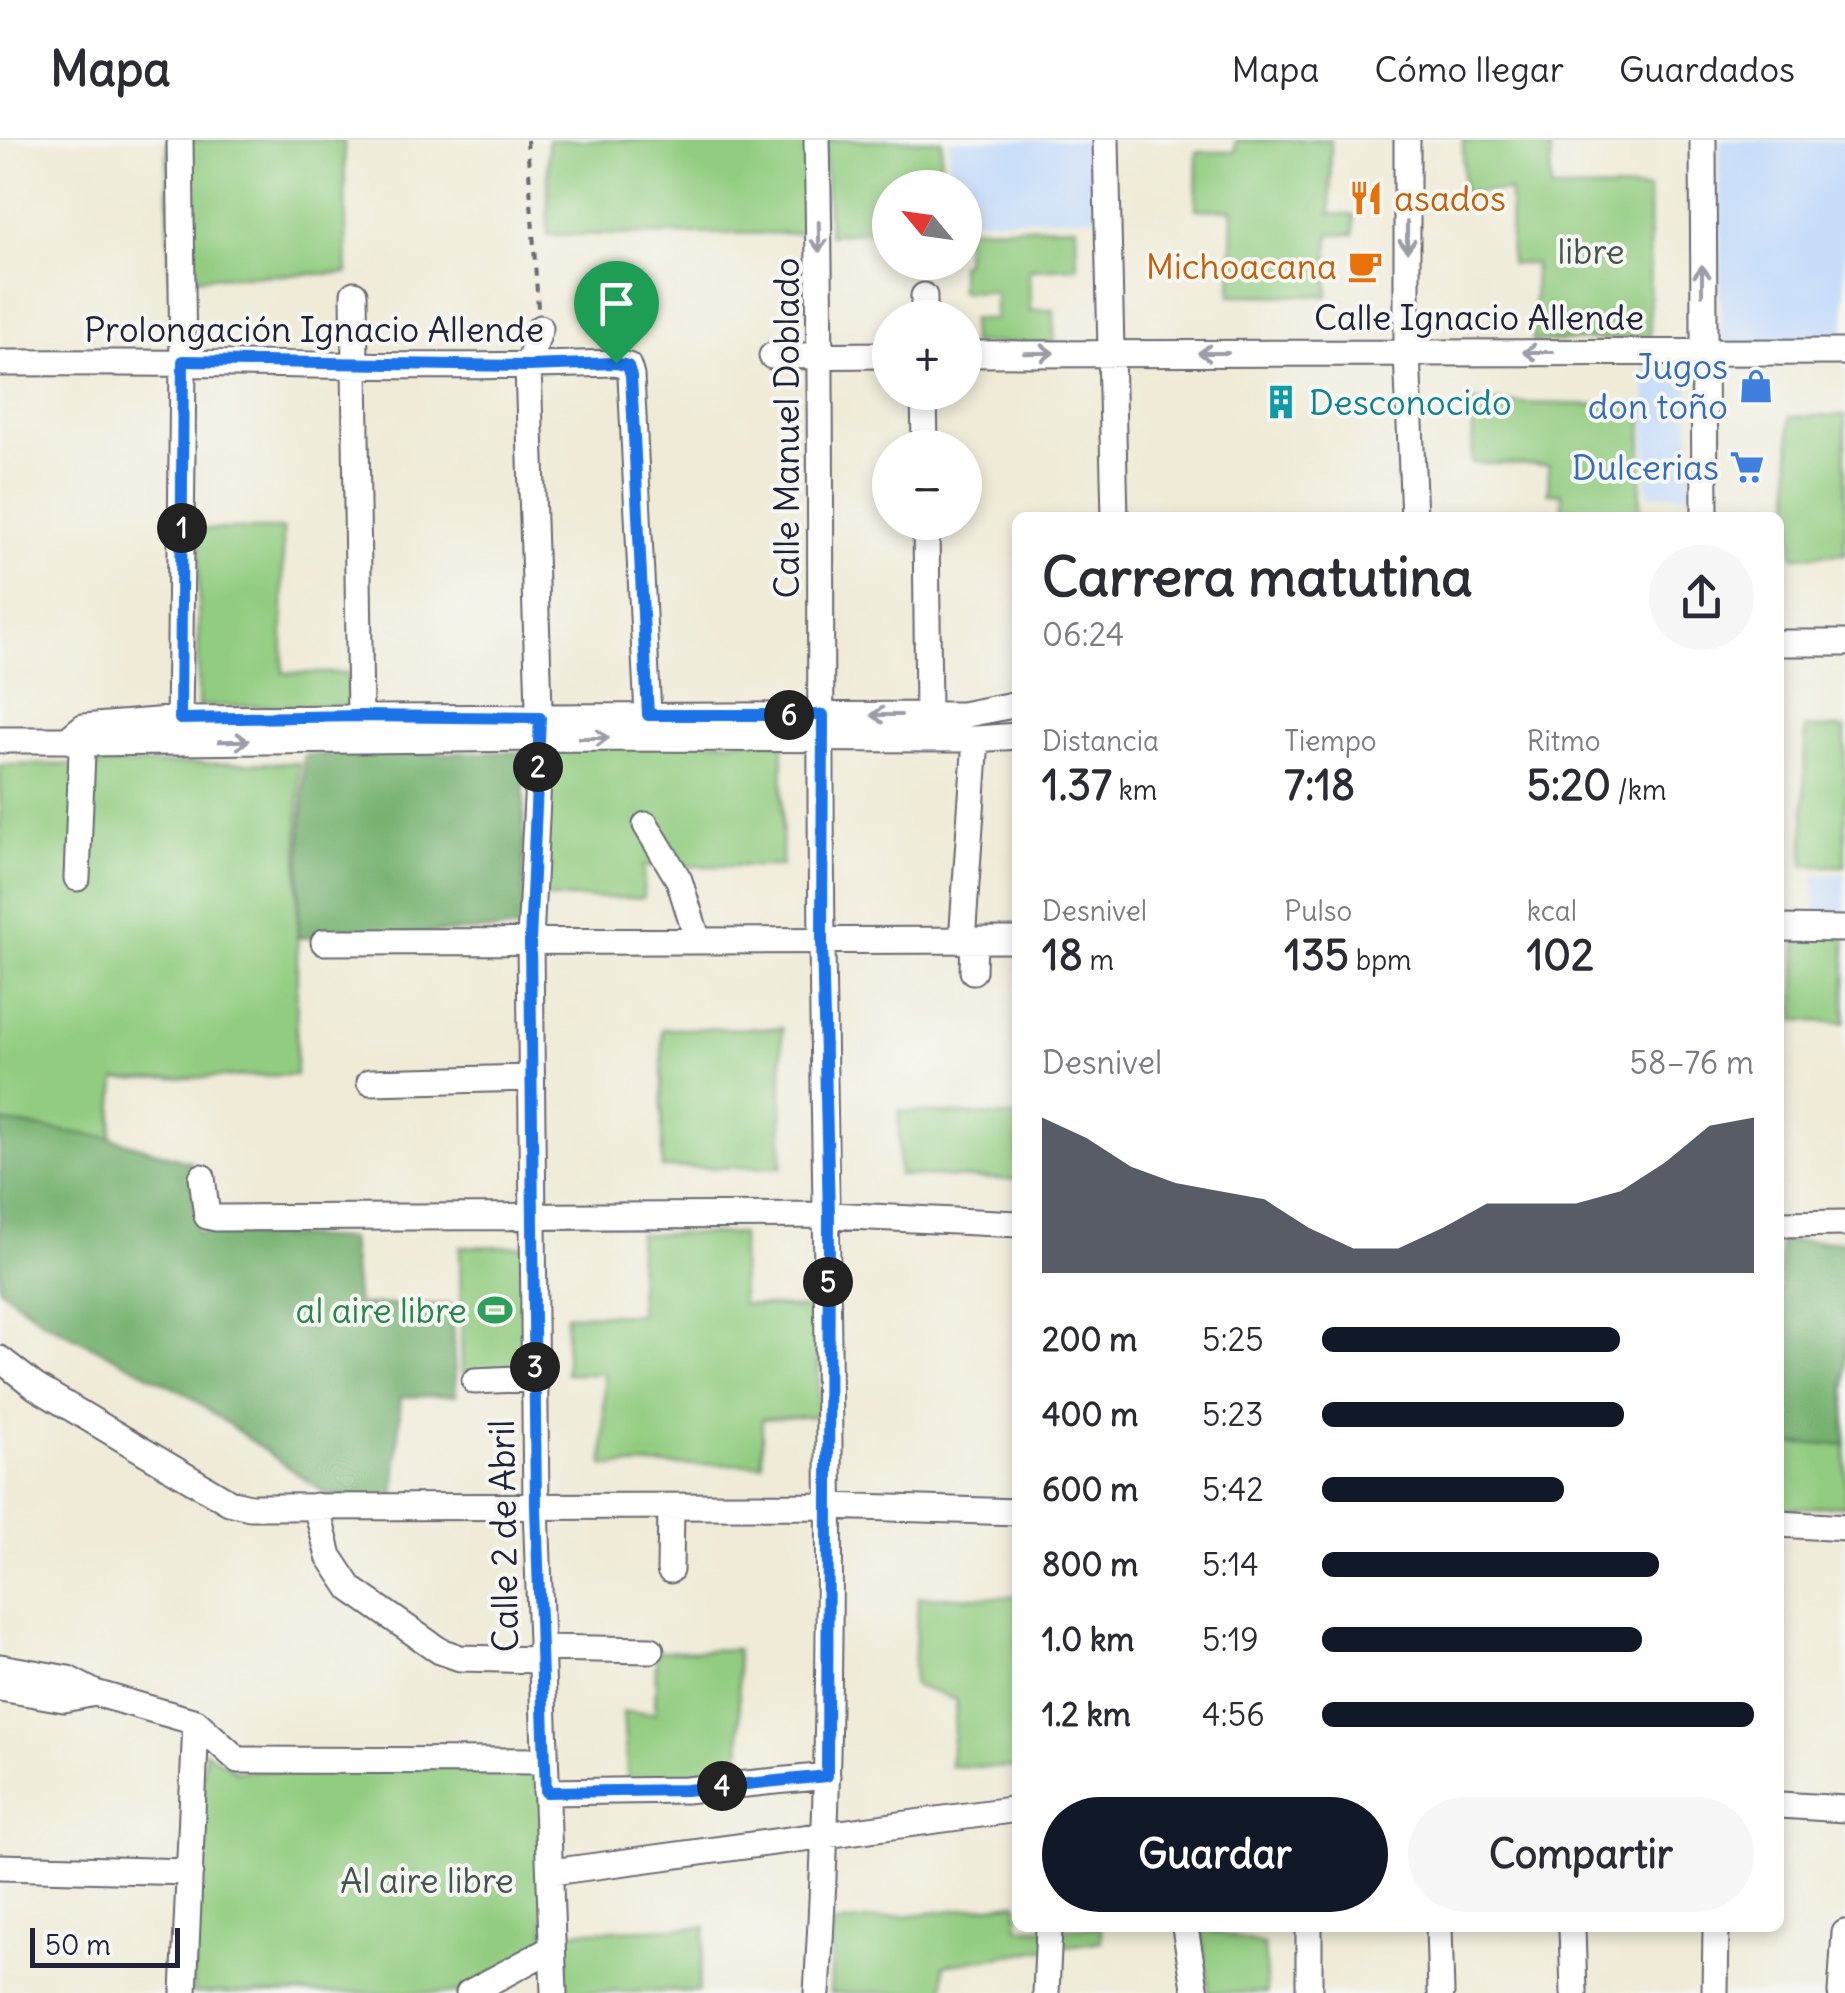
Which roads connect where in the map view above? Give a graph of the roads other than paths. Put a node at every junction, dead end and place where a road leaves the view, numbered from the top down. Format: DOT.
graph roads {
  1 [pos="180,140"];
  2 [pos="818,140"];
  3 [pos="1106,140"];
  4 [pos="1406,140"];
  5 [pos="1703,140"];
  6 [pos="354,294"];
  7 [pos="540,328"];
  8 [pos="1112,352"];
  9 [pos="1702,352"];
  10 [pos="1845,352"];
  11 [pos="1406,353"];
  12 [pos="822,354"];
  13 [pos="872,354"];
  14 [pos="982,354"];
  15 [pos="772,356"];
  16 [pos="183,361"];
  17 [pos="0,363"];
  18 [pos="356,363"];
  19 [pos="528,366"];
  20 [pos="1115,512"];
  21 [pos="1414,512"];
  22 [pos="1705,512"];
  23 [pos="926,540"];
  24 [pos="1845,643"];
  25 [pos="1784,644"];
  26 [pos="1012,705"];
  27 [pos="648,715"];
  28 [pos="928,715"];
  29 [pos="360,716"];
  30 [pos="823,726"];
  31 [pos="540,728"];
  32 [pos="312,729"];
  33 [pos="179,730"];
  34 [pos="1012,736"];
  35 [pos="77,737"];
  36 [pos="0,738"];
  37 [pos="976,739"];
  38 [pos="646,825"];
  39 [pos="76,878"];
  40 [pos="1784,928"];
  41 [pos="1845,929"];
  42 [pos="968,940"];
  43 [pos="1012,940"];
  44 [pos="530,941"];
  45 [pos="698,941"];
  46 [pos="822,941"];
  47 [pos="324,942"];
  48 [pos="973,971"];
  49 [pos="531,1078"];
  50 [pos="370,1082"];
  51 [pos="202,1177"];
  52 [pos="829,1215"];
  53 [pos="532,1216"];
  54 [pos="1012,1224"];
  55 [pos="1784,1224"];
  56 [pos="1845,1224"];
  57 [pos="0,1359"];
  58 [pos="536,1378"];
  59 [pos="475,1381"];
  60 [pos="316,1506"];
  61 [pos="827,1506"];
  62 [pos="536,1507"];
  63 [pos="671,1507"];
  64 [pos="1012,1512"];
  65 [pos="1784,1524"];
  66 [pos="1845,1528"];
  67 [pos="670,1570"];
  68 [pos="651,1650"];
  69 [pos="540,1654"];
  70 [pos="0,1667"];
  71 [pos="0,1688"];
  72 [pos="96,1693"];
  73 [pos="196,1722"];
  74 [pos="544,1761"];
  75 [pos="827,1776"];
  76 [pos="546,1792"];
  77 [pos="1784,1805"];
  78 [pos="1845,1809"];
  79 [pos="1012,1810"];
  80 [pos="826,1836"];
  81 [pos="0,1867"];
  82 [pos="190,1872"];
  83 [pos="552,1872"];
  84 [pos="1049,1932"];
  85 [pos="1186,1932"];
  86 [pos="1309,1932"];
  87 [pos="1440,1932"];
  88 [pos="1572,1932"];
  89 [pos="1716,1932"];
  90 [pos="1845,1933"];
  91 [pos="551,1950"];
  92 [pos="184,1993"];
  93 [pos="468,1993"];
  94 [pos="554,1993"];
  95 [pos="817,1993"];
  96 [pos="1046,1993"];
  97 [pos="1196,1993"];
  98 [pos="1310,1993"];
  99 [pos="1442,1993"];
  100 [pos="1574,1993"];
  101 [pos="1715,1993"];
  102 [pos="1841,1993"];
  1 -- 16 [label="street"];
  2 -- 12 [label="street, Calle Manuel Doblado, one-way"];
  3 -- 8 [label="street"];
  4 -- 11 [label="street, one-way"];
  9 -- 5 [label="street, one-way"];
  6 -- 18 [label="street"];
  7 -- 19 [label="street, Calle 2 de Abril"];
  11 -- 8 [label="street, Calle Ignacio Allende, one-way"];
  14 -- 8 [label="street, one-way"];
  8 -- 20 [label="street"];
  9 -- 10 [label="street, Calle Ignacio Allende"];
  9 -- 11 [label="street, Calle Ignacio Allende, one-way"];
  9 -- 22 [label="street"];
  11 -- 21 [label="street"];
  12 -- 13 [label="street"];
  12 -- 15 [label="street"];
  12 -- 30 [label="street, Calle Manuel Doblado"];
  16 -- 17 [label="street, Prolongación Ignacio Allende"];
  16 -- 18 [label="street, Prolongación Ignacio Allende"];
  16 -- 33 [label="street"];
  18 -- 19 [label="street, Prolongación Ignacio Allende"];
  18 -- 29 [label="street"];
  19 -- 27 [label="street, Prolongación Ignacio Allende"];
  19 -- 31 [label="street, Calle 2 de Abril"];
  23 -- 28 [label="street"];
  24 -- 25 [label="street"];
  26 -- 28 [label="street"];
  27 -- 30 [label="street"];
  27 -- 31 [label="street"];
  28 -- 30 [label="street, one-way"];
  29 -- 31 [label="street"];
  29 -- 32 [label="street"];
  31 -- 30 [label="street, one-way"];
  30 -- 37 [label="street"];
  30 -- 46 [label="street, Calle Manuel Doblado"];
  31 -- 32 [label="street"];
  31 -- 44 [label="street, Calle 2 de Abril"];
  32 -- 33 [label="street"];
  33 -- 35 [label="street"];
  34 -- 37 [label="street"];
  35 -- 36 [label="street"];
  35 -- 39 [label="street"];
  37 -- 42 [label="street"];
  38 -- 45 [label="street"];
  40 -- 41 [label="street"];
  42 -- 43 [label="street"];
  42 -- 46 [label="street"];
  42 -- 48 [label="street"];
  44 -- 45 [label="street"];
  44 -- 47 [label="street"];
  44 -- 49 [label="street, Calle 2 de Abril"];
  45 -- 46 [label="street"];
  46 -- 52 [label="street, Calle Manuel Doblado"];
  49 -- 50 [label="street"];
  49 -- 53 [label="street, Calle 2 de Abril"];
  51 -- 53 [label="street"];
  52 -- 53 [label="street"];
  52 -- 54 [label="street"];
  52 -- 61 [label="street, Calle Manuel Doblado"];
  53 -- 58 [label="street, Calle 2 de Abril"];
  55 -- 56 [label="street"];
  57 -- 60 [label="street"];
  58 -- 59 [label="street"];
  58 -- 62 [label="street, Calle 2 de Abril"];
  60 -- 62 [label="street"];
  60 -- 69 [label="street"];
  61 -- 63 [label="street"];
  61 -- 64 [label="street"];
  61 -- 75 [label="street, Calle Manuel Doblado"];
  62 -- 63 [label="street"];
  62 -- 69 [label="street, Calle 2 de Abril"];
  63 -- 67 [label="street"];
  65 -- 66 [label="street"];
  68 -- 69 [label="street"];
  69 -- 74 [label="street, Calle 2 de Abril"];
  70 -- 72 [label="street"];
  71 -- 72 [label="street"];
  72 -- 73 [label="street"];
  73 -- 74 [label="street"];
  73 -- 82 [label="street"];
  74 -- 76 [label="street, Calle 2 de Abril"];
  75 -- 76 [label="street"];
  75 -- 80 [label="street, Calle Manuel Doblado"];
  76 -- 83 [label="street, Calle 2 de Abril"];
  77 -- 78 [label="street"];
  79 -- 80 [label="street"];
  80 -- 83 [label="street"];
  80 -- 95 [label="street, Calle Manuel Doblado"];
  81 -- 82 [label="street"];
  82 -- 92 [label="street"];
  83 -- 91 [label="street, Calle 2 de Abril"];
  84 -- 96 [label="street"];
  85 -- 97 [label="street"];
  86 -- 98 [label="street"];
  87 -- 99 [label="street"];
  88 -- 100 [label="street"];
  89 -- 101 [label="street"];
  90 -- 102 [label="street"];
  91 -- 93 [label="street"];
  91 -- 94 [label="street, Calle 2 de Abril"];
}
